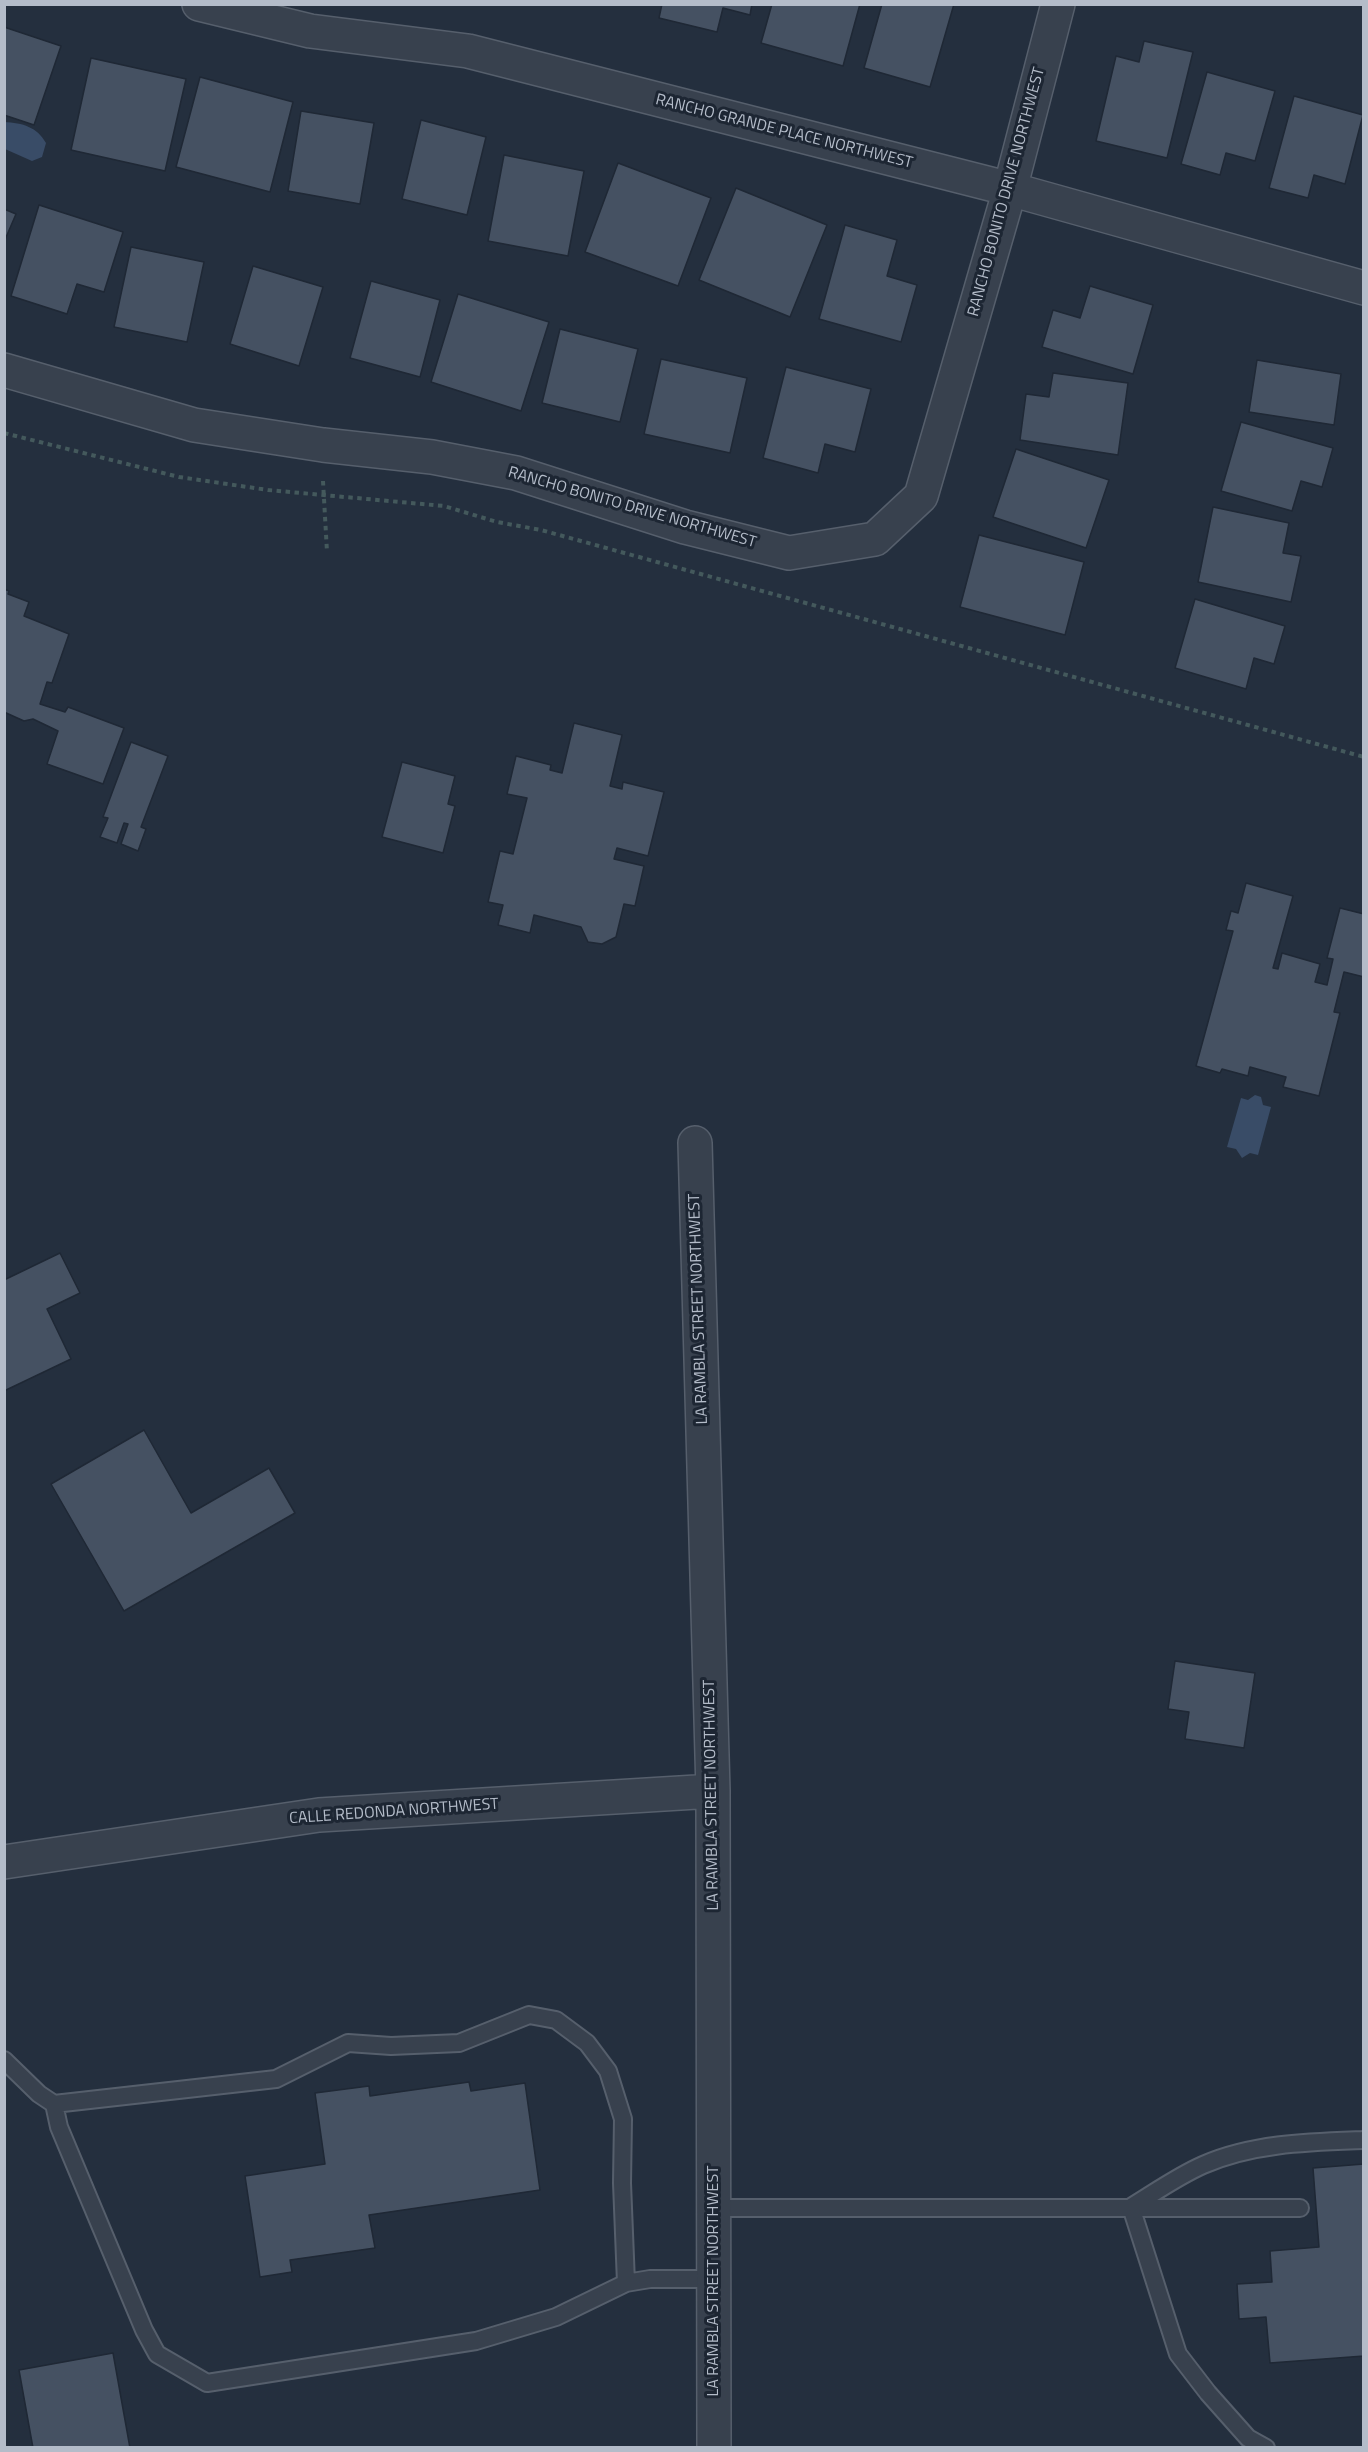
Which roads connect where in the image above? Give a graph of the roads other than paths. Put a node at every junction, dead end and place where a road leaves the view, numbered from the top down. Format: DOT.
graph roads {
  1 [pos="199,4"];
  2 [pos="1058,4"];
  3 [pos="1010,189"];
  4 [pos="1364,288"];
  5 [pos="4,370"];
  6 [pos="695,1143"];
  7 [pos="713,1791"];
  8 [pos="4,1862"];
  9 [pos="4,2060"];
  10 [pos="54,2104"];
  11 [pos="1364,2140"];
  12 [pos="1131,2207"];
  13 [pos="714,2208"];
  14 [pos="1300,2208"];
  15 [pos="714,2279"];
  16 [pos="626,2283"];
  17 [pos="714,2448"];
  18 [pos="1266,2448"];
  1 -- 3 [label="street, RANCHO GRANDE PLACE NORTHWEST"];
  2 -- 3 [label="street, RANCHO BONITO DRIVE NORTHWEST"];
  3 -- 4 [label="street, RANCHO GRANDE PLACE NORTHWEST"];
  3 -- 5 [label="street, RANCHO BONITO DRIVE NORTHWEST"];
  6 -- 7 [label="street, LA RAMBLA STREET NORTHWEST"];
  7 -- 8 [label="street, CALLE REDONDA NORTHWEST"];
  7 -- 13 [label="street, LA RAMBLA STREET NORTHWEST"];
  9 -- 10 [label="lane"];
  10 -- 16 [label="lane"];
  10 -- 16 [label="lane"];
  11 -- 12 [label="lane"];
  12 -- 13 [label="lane"];
  12 -- 14 [label="lane"];
  12 -- 18 [label="lane"];
  13 -- 15 [label="street, LA RAMBLA STREET NORTHWEST"];
  15 -- 16 [label="lane"];
  15 -- 17 [label="street, LA RAMBLA STREET NORTHWEST"];
}
